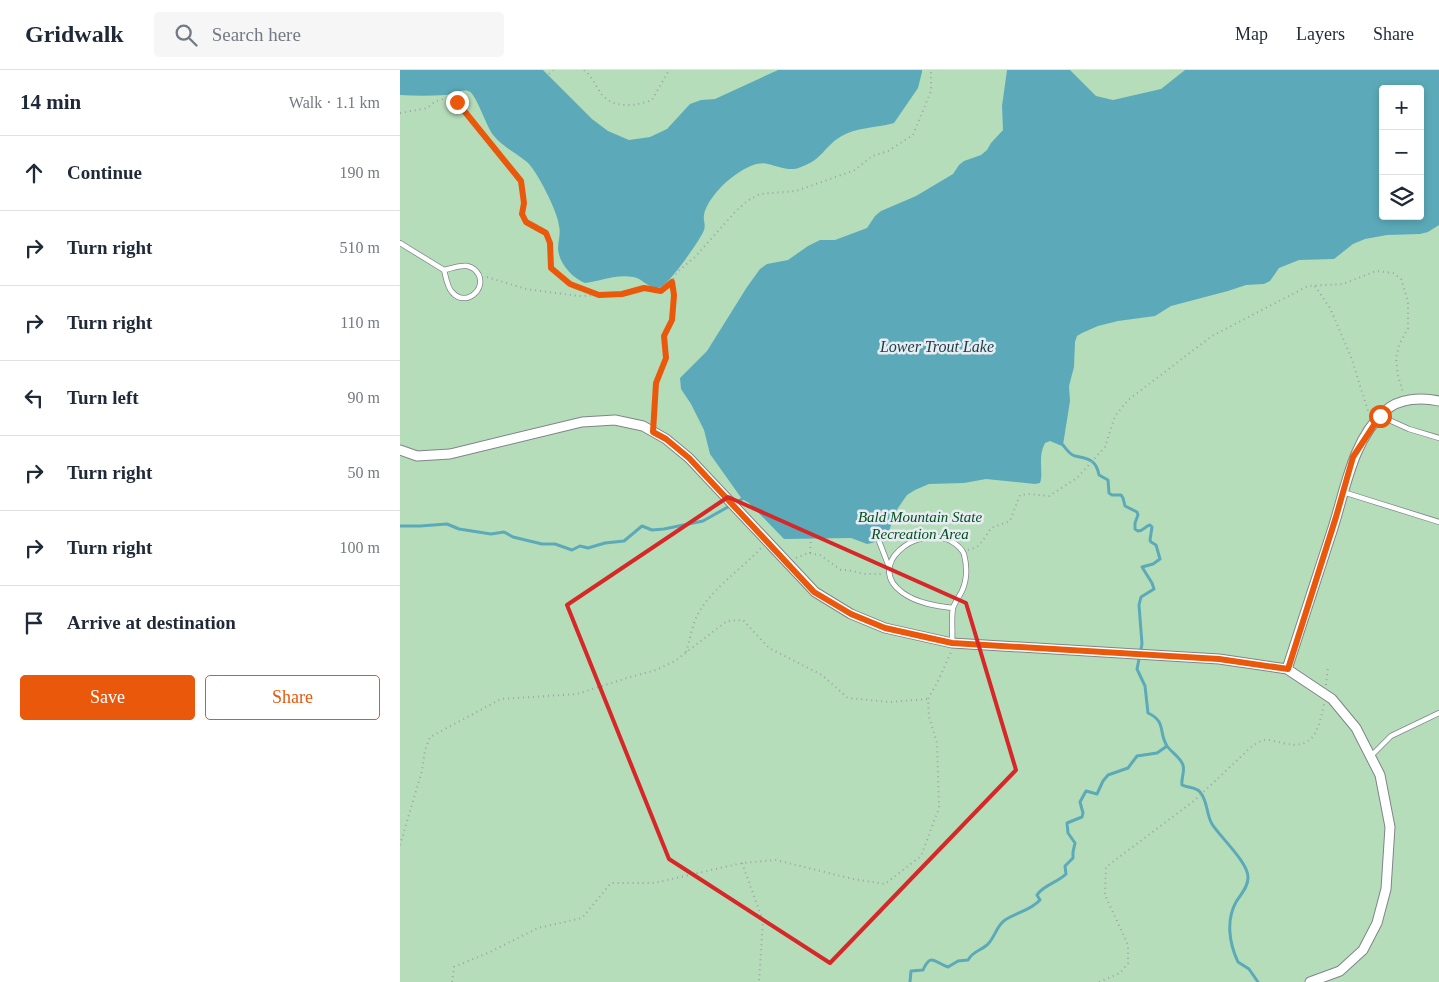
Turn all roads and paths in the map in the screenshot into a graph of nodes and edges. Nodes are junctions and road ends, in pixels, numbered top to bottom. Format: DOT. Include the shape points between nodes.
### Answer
graph roads {
  1 [pos="553,70"];
  2 [pos="584,70"];
  3 [pos="669,70"];
  4 [pos="931,70"];
  5 [pos="549,74"];
  6 [pos="400,113"];
  7 [pos="400,243"];
  8 [pos="444,270"];
  9 [pos="478,273"];
  10 [pos="672,282"];
  11 [pos="1315,286"];
  12 [pos="599,295"];
  13 [pos="1406,400"];
  14 [pos="1439,400"];
  15 [pos="1380,416"];
  16 [pos="1373,425"];
  17 [pos="653,432"];
  18 [pos="1439,438"];
  19 [pos="400,450"];
  20 [pos="1343,492"];
  21 [pos="1439,522"];
  22 [pos="811,539"];
  23 [pos="879,541"];
  24 [pos="767,542"];
  25 [pos="963,551"];
  26 [pos="810,553"];
  27 [pos="788,563"];
  28 [pos="889,567"];
  29 [pos="953,608"];
  30 [pos="952,643"];
  31 [pos="686,652"];
  32 [pos="1328,667"];
  33 [pos="1288,669"];
  34 [pos="1325,694"];
  35 [pos="928,699"];
  36 [pos="1439,713"];
  37 [pos="1371,756"];
  38 [pos="400,845"];
  39 [pos="742,863"];
  40 [pos="452,982"];
  41 [pos="759,982"];
  42 [pos="1100,982"];
  43 [pos="1310,982"];
  1 -- 5 [label="path"];
  2 -- 3 [label="path" via="603,95 615,104 637,106 652,100"];
  4 -- 10 [label="path" via="931,91 913,135 888,151 872,156 855,170 796,191 760,194 747,200 677,272"];
  6 -- 12 [label="path" via="428,108 442,99 451,98 457,102 521,181 522,214 526,222 546,233 550,243 551,268 570,284"];
  7 -- 8 [label="lane"];
  8 -- 9 [label="lane" via="463,266"];
  8 -- 9 [label="lane" via="450,291 465,298 473,296 479,289"];
  9 -- 12 [label="path" via="546,293"];
  10 -- 12 [label="path" via="661,291 644,288 622,294"];
  10 -- 17 [label="path" via="672,320 664,336 666,358 656,383"];
  11 -- 13 [label="path" via="1343,284 1376,271 1393,273 1401,279 1408,300 1408,328 1396,359"];
  11 -- 16 [label="path" via="1330,308 1351,357"];
  11 -- 25 [label="path" via="1308,286 1212,336 1164,372 1128,400 1115,416 1105,447 1077,478 1049,496 1020,496 1010,521 991,528 977,547"];
  13 -- 14 [label="street"];
  13 -- 15 [label="street" via="1386,409"];
  15 -- 16 [label="street"];
  15 -- 18 [label="lane"];
  16 -- 20 [label="street" via="1353,457"];
  17 -- 19 [label="street" via="615,420 582,422 450,454 417,456"];
  17 -- 24 [label="street" via="689,458"];
  20 -- 21 [label="lane"];
  20 -- 33 [label="street"];
  22 -- 26 [label="path"];
  23 -- 28 [label="lane"];
  24 -- 27 [label="street"];
  24 -- 31 [label="path" via="749,562 718,587 704,606 697,616"];
  25 -- 28 [label="lane" via="942,537 922,538 897,552"];
  25 -- 29 [label="lane" via="966,577"];
  26 -- 27 [label="path"];
  26 -- 28 [label="path" via="820,554 841,570 880,574"];
  27 -- 30 [label="street" via="814,592 851,614 885,628"];
  28 -- 29 [label="lane" via="890,577 902,592 923,602"];
  29 -- 30 [label="lane"];
  30 -- 33 [label="street" via="1219,659"];
  30 -- 35 [label="path" via="950,655"];
  31 -- 35 [label="path" via="727,621 742,620 769,648 822,675 848,698 890,702"];
  31 -- 38 [label="path" via="656,670 577,694 501,699 430,737"];
  32 -- 34 [label="path"];
  33 -- 34 [label="street"];
  34 -- 37 [label="street" via="1356,728"];
  34 -- 42 [label="path" via="1320,720 1313,737 1306,743 1291,745 1265,739 1259,742 1195,800 1106,867 1105,895 1128,945 1128,963 1120,973"];
  35 -- 39 [label="path" via="929,717 937,743 939,808 921,856 885,884 776,860"];
  36 -- 37 [label="lane" via="1391,736"];
  37 -- 43 [label="street" via="1380,775 1390,827 1384,898 1363,950 1340,971"];
  39 -- 40 [label="path" via="654,882 611,883 582,918 538,928 454,967"];
  39 -- 41 [label="path" via="763,921"];
}
